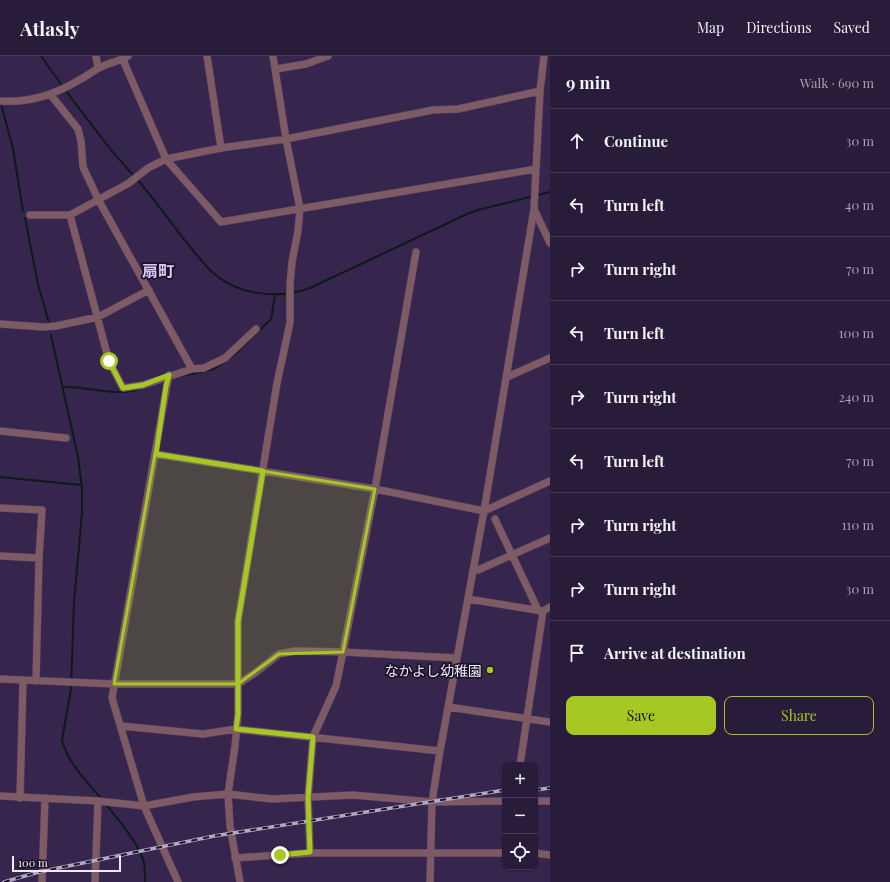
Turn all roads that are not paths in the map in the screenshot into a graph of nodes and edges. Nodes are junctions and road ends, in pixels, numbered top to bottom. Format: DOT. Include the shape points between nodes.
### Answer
graph roads {
  1 [pos="96,56"];
  2 [pos="207,56"];
  3 [pos="273,56"];
  4 [pos="328,56"];
  5 [pos="544,56"];
  6 [pos="126,58"];
  7 [pos="98,68"];
  8 [pos="276,69"];
  9 [pos="540,91"];
  10 [pos="53,93"];
  11 [pos="2,101"];
  12 [pos="286,139"];
  13 [pos="221,148"];
  14 [pos="166,159"];
  15 [pos="536,169"];
  16 [pos="98,199"];
  17 [pos="300,209"];
  18 [pos="534,209"];
  19 [pos="30,215"];
  20 [pos="70,215"];
  21 [pos="550,243"];
  22 [pos="416,252"];
  23 [pos="149,290"];
  24 [pos="98,317"];
  25 [pos="0,324"];
  26 [pos="256,329"];
  27 [pos="550,358"];
  28 [pos="192,369"];
  29 [pos="169,375"];
  30 [pos="507,377"];
  31 [pos="0,431"];
  32 [pos="66,438"];
  33 [pos="156,454"];
  34 [pos="263,471"];
  35 [pos="550,481"];
  36 [pos="375,489"];
  37 [pos="0,508"];
  38 [pos="484,511"];
  39 [pos="495,519"];
  40 [pos="550,538"];
  41 [pos="512,555"];
  42 [pos="0,556"];
  43 [pos="39,558"];
  44 [pos="473,569"];
  45 [pos="468,599"];
  46 [pos="550,607"];
  47 [pos="544,611"];
  48 [pos="344,652"];
  49 [pos="456,658"];
  50 [pos="0,679"];
  51 [pos="22,680"];
  52 [pos="36,681"];
  53 [pos="114,684"];
  54 [pos="238,684"];
  55 [pos="448,707"];
  56 [pos="526,718"];
  57 [pos="550,722"];
  58 [pos="121,726"];
  59 [pos="236,729"];
  60 [pos="313,737"];
  61 [pos="440,751"];
  62 [pos="520,762"];
  63 [pos="228,794"];
  64 [pos="0,796"];
  65 [pos="20,798"];
  66 [pos="45,798"];
  67 [pos="308,798"];
  68 [pos="98,801"];
  69 [pos="538,801"];
  70 [pos="550,801"];
  71 [pos="432,802"];
  72 [pos="502,802"];
  73 [pos="144,806"];
  74 [pos="310,852"];
  75 [pos="430,853"];
  76 [pos="502,853"];
  77 [pos="538,853"];
  78 [pos="550,855"];
  79 [pos="235,858"];
  80 [pos="42,882"];
  81 [pos="95,882"];
  82 [pos="178,882"];
  83 [pos="240,882"];
  84 [pos="430,882"];
  1 -- 7 [label="street"];
  2 -- 13 [label="street"];
  3 -- 8 [label="street"];
  4 -- 8 [label="street" via="306,64"];
  5 -- 9 [label="street"];
  6 -- 7 [label="street"];
  6 -- 14 [label="street"];
  7 -- 10 [label="street" via="92,74"];
  8 -- 12 [label="street"];
  9 -- 12 [label="street" via="458,109 433,110"];
  9 -- 15 [label="street"];
  10 -- 11 [label="street" via="31,100"];
  10 -- 16 [label="street" via="78,129 83,167"];
  12 -- 13 [label="street"];
  12 -- 17 [label="street"];
  13 -- 14 [label="street"];
  14 -- 16 [label="street"];
  14 -- 17 [label="street" via="221,222"];
  15 -- 17 [label="street"];
  15 -- 18 [label="street"];
  16 -- 20 [label="street"];
  16 -- 23 [label="street"];
  17 -- 34 [label="street" via="290,284 290,323"];
  18 -- 21 [label="street"];
  18 -- 30 [label="street"];
  19 -- 20 [label="street"];
  20 -- 24 [label="street"];
  22 -- 36 [label="street"];
  23 -- 24 [label="street"];
  23 -- 28 [label="street"];
  24 -- 25 [label="street" via="43,327"];
  24 -- 29 [label="street" via="109,361 123,388 143,385"];
  26 -- 28 [label="street" via="225,358 204,368"];
  27 -- 30 [label="street"];
  28 -- 29 [label="street"];
  29 -- 33 [label="street"];
  30 -- 38 [label="street"];
  31 -- 32 [label="street"];
  33 -- 34 [label="street"];
  33 -- 53 [label="street"];
  34 -- 36 [label="street"];
  34 -- 54 [label="street" via="238,621"];
  35 -- 38 [label="street"];
  36 -- 38 [label="street"];
  36 -- 48 [label="street"];
  37 -- 43 [label="street" via="42,510"];
  38 -- 44 [label="street"];
  39 -- 41 [label="street"];
  40 -- 41 [label="street"];
  41 -- 44 [label="street" via="478,570"];
  41 -- 47 [label="street"];
  42 -- 43 [label="street"];
  43 -- 52 [label="street"];
  44 -- 45 [label="street"];
  45 -- 47 [label="street"];
  45 -- 49 [label="street"];
  46 -- 47 [label="street"];
  47 -- 56 [label="street"];
  48 -- 49 [label="street"];
  48 -- 54 [label="street" via="295,651 279,654"];
  48 -- 60 [label="street" via="336,686"];
  49 -- 55 [label="street"];
  50 -- 51 [label="street"];
  51 -- 52 [label="street"];
  51 -- 65 [label="street"];
  52 -- 53 [label="street"];
  53 -- 54 [label="street"];
  53 -- 58 [label="street" via="112,698"];
  54 -- 59 [label="street"];
  55 -- 56 [label="street"];
  55 -- 61 [label="street"];
  56 -- 57 [label="street"];
  56 -- 62 [label="street"];
  58 -- 59 [label="street" via="203,734"];
  58 -- 73 [label="street"];
  59 -- 60 [label="street"];
  59 -- 63 [label="street"];
  60 -- 61 [label="street"];
  60 -- 67 [label="street"];
  61 -- 71 [label="street"];
  63 -- 67 [label="street" via="272,800"];
  63 -- 73 [label="street"];
  63 -- 79 [label="street"];
  64 -- 65 [label="street"];
  65 -- 66 [label="street"];
  66 -- 68 [label="street"];
  66 -- 80 [label="street"];
  67 -- 71 [label="street" via="353,796"];
  67 -- 74 [label="street"];
  68 -- 73 [label="street"];
  68 -- 81 [label="street"];
  69 -- 70 [label="street"];
  71 -- 72 [label="street"];
  71 -- 75 [label="street"];
  73 -- 82 [label="street"];
  74 -- 75 [label="street"];
  74 -- 79 [label="street"];
  75 -- 76 [label="street"];
  75 -- 84 [label="street"];
  77 -- 78 [label="street"];
  79 -- 83 [label="street"];
}
